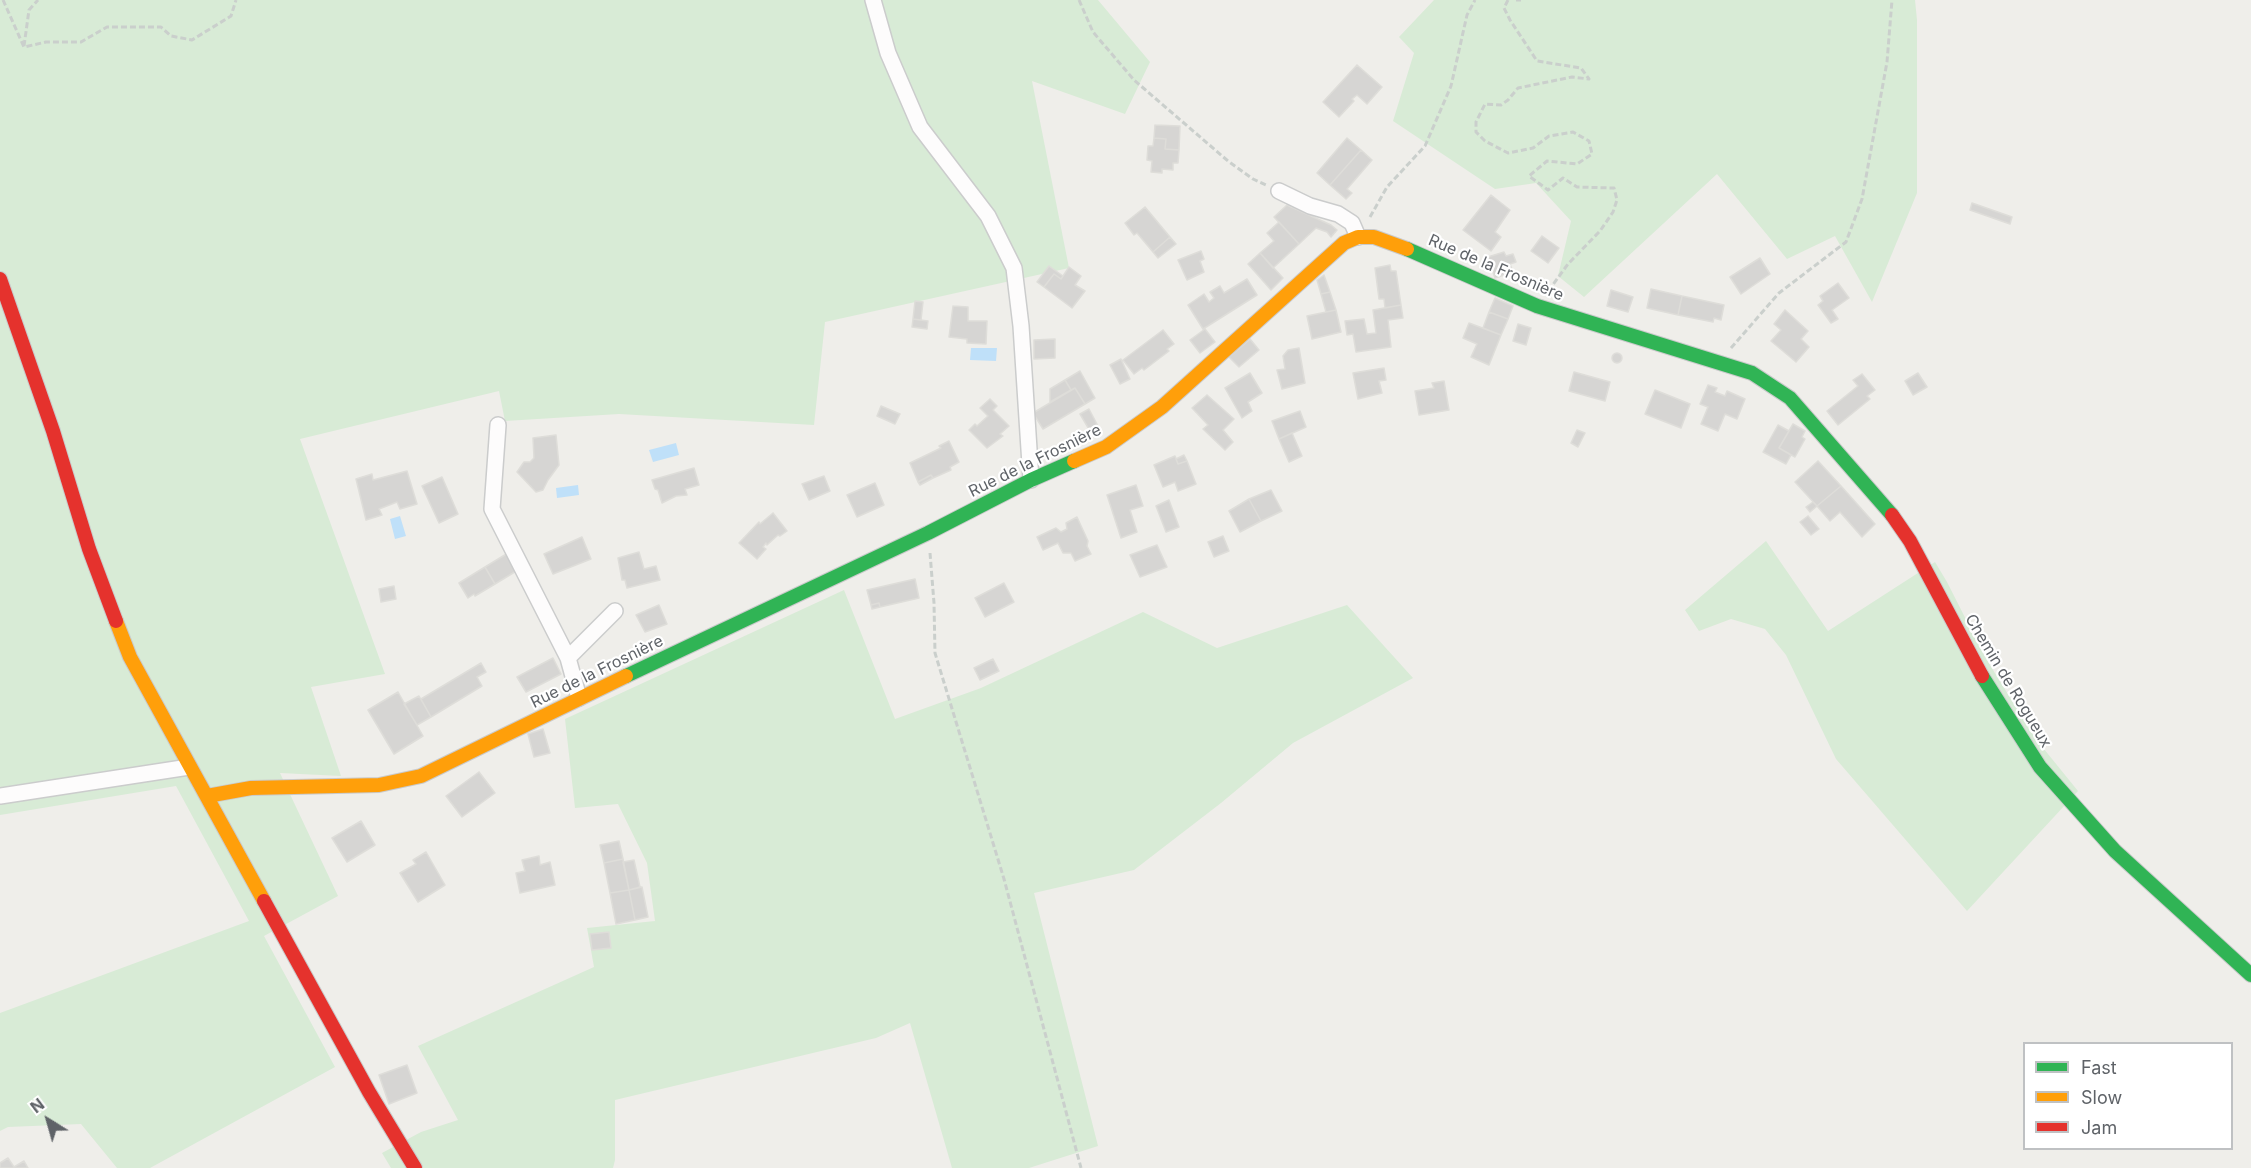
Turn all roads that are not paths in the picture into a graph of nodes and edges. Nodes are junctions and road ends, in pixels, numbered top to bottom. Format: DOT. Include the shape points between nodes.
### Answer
graph roads {
  1 [pos="873,0"];
  2 [pos="1279,191"];
  3 [pos="1358,237"];
  4 [pos="0,279"];
  5 [pos="498,425"];
  6 [pos="1031,480"];
  7 [pos="1910,541"];
  8 [pos="615,611"];
  9 [pos="568,658"];
  10 [pos="579,698"];
  11 [pos="189,767"];
  12 [pos="0,796"];
  13 [pos="207,796"];
  14 [pos="2251,975"];
  15 [pos="415,1168"];
  1 -- 6 [label="street" via="888,53 920,127 988,216 1014,268"];
  2 -- 3 [label="street" via="1338,214 1352,223"];
  3 -- 6 [label="street, Rue de la Frosnière" via="1332,252 1162,407 1106,447"];
  3 -- 7 [label="street, Rue de la Frosnière" via="1389,241 1537,306 1752,373 1790,398 1888,508"];
  4 -- 11 [label="street" via="89,549 130,657"];
  5 -- 9 [label="street" via="492,509"];
  6 -- 10 [label="street, Rue de la Frosnière"];
  7 -- 14 [label="street, Chemin de Rogueux" via="1972,659 2040,766 2115,851"];
  8 -- 9 [label="street"];
  9 -- 10 [label="street"];
  10 -- 13 [label="street, Rue de la Frosnière" via="421,776 379,785 283,786"];
  11 -- 12 [label="street"];
  11 -- 13 [label="street"];
  13 -- 15 [label="street" via="369,1092"];
}
